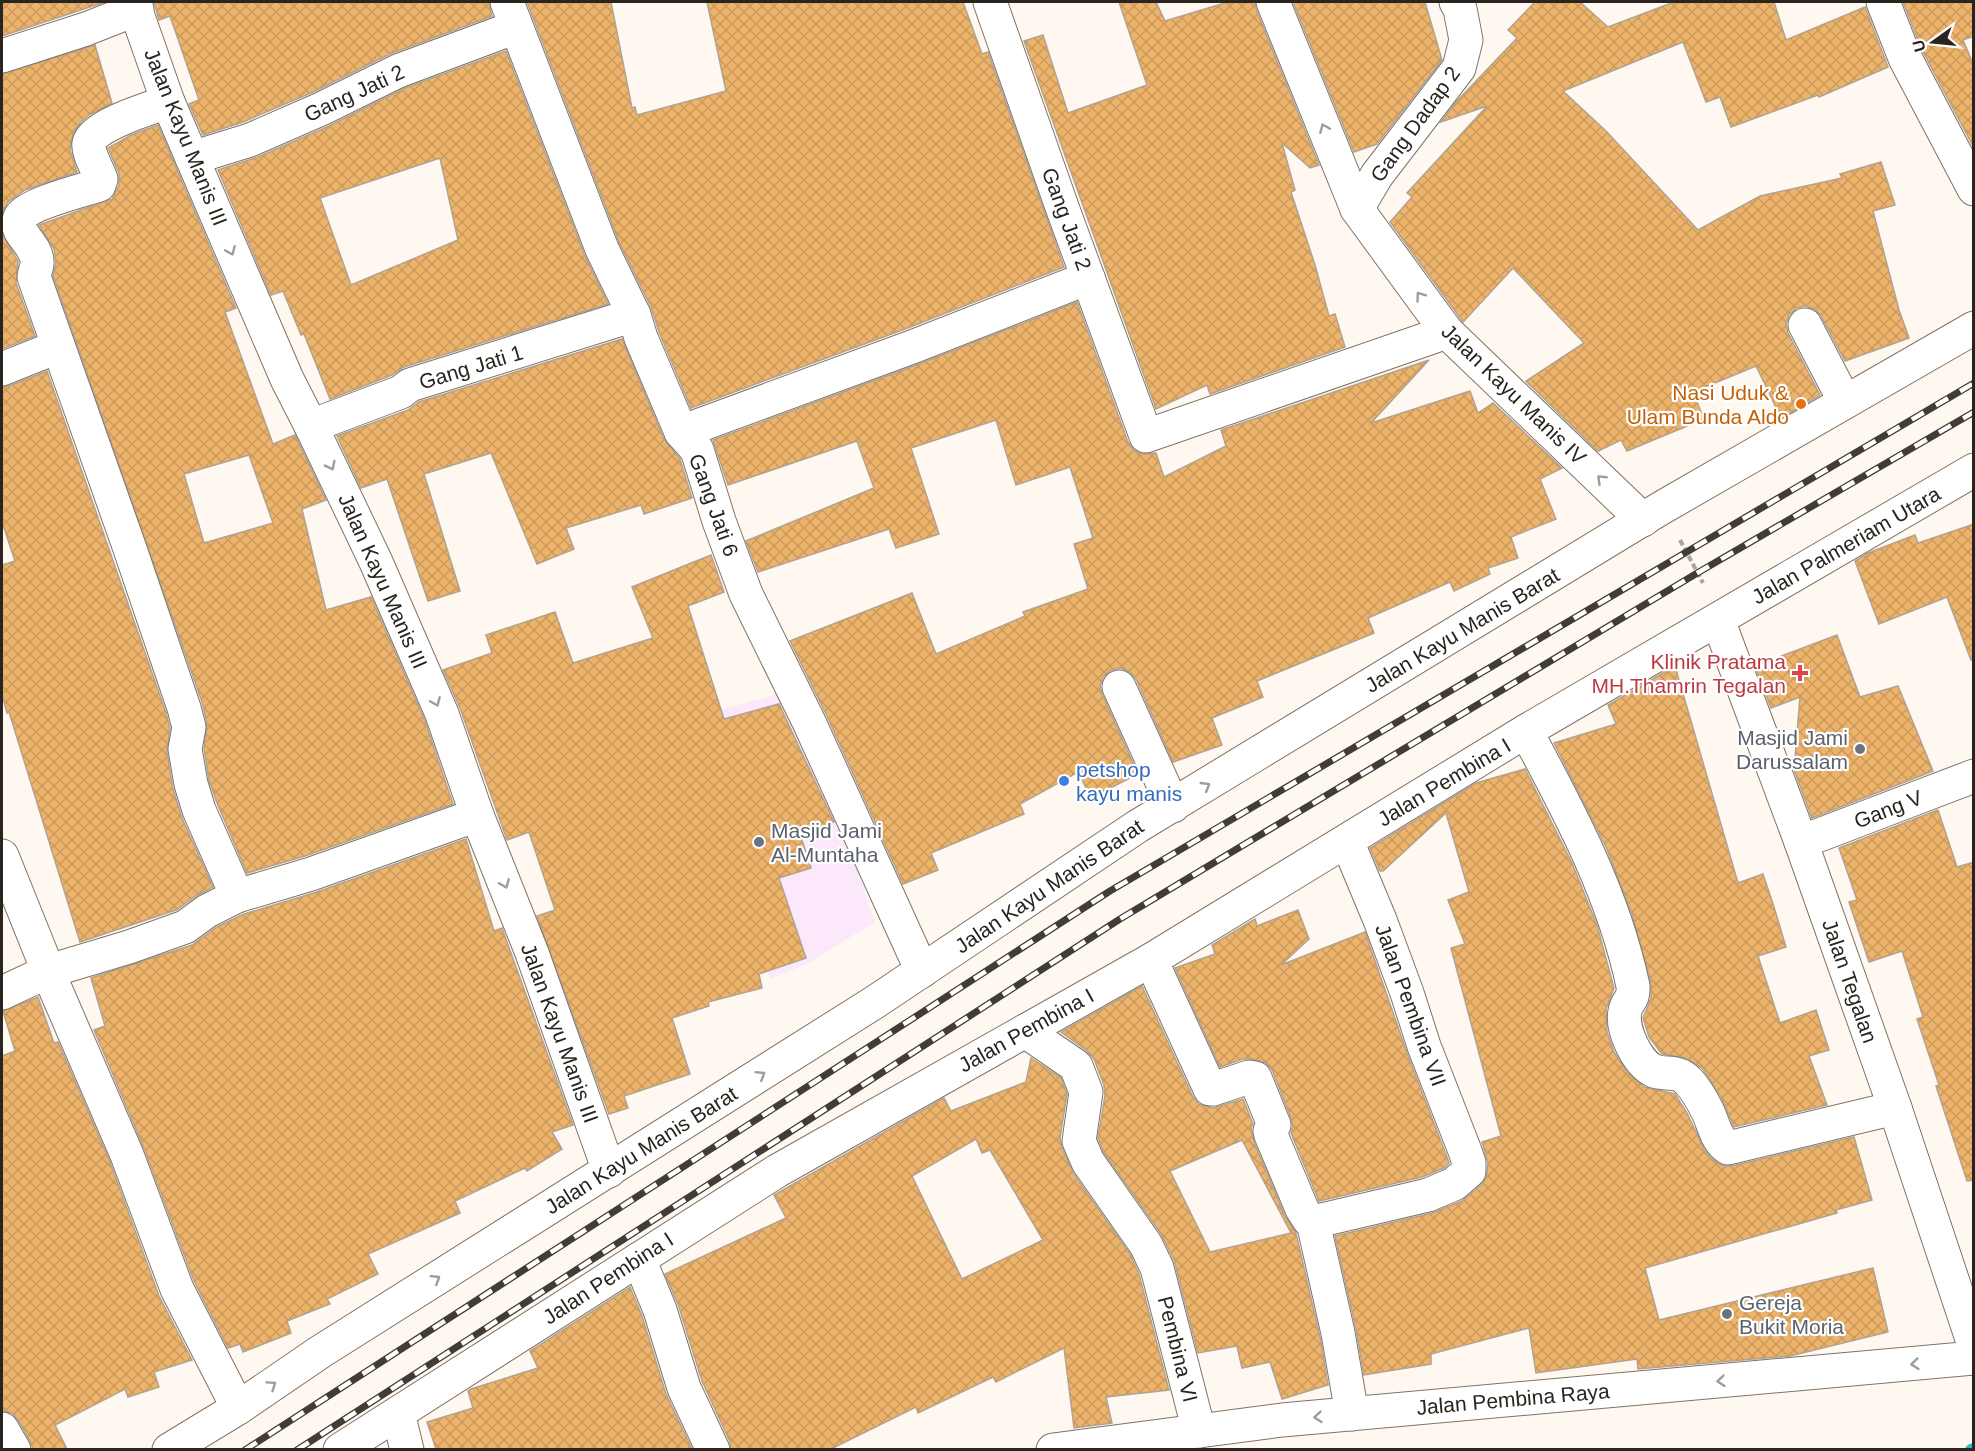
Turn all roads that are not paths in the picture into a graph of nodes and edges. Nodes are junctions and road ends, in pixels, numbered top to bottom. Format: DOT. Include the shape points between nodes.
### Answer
graph roads {
  1 [pos="990,2"];
  2 [pos="1273,2"];
  3 [pos="1456,2"];
  4 [pos="1883,2"];
  5 [pos="135,5"];
  6 [pos="511,14"];
  7 [pos="2,56"];
  8 [pos="168,102"];
  9 [pos="192,158"];
  10 [pos="1974,189"];
  11 [pos="1357,209"];
  12 [pos="1088,278"];
  13 [pos="634,315"];
  14 [pos="1805,325"];
  15 [pos="1974,328"];
  16 [pos="1447,332"];
  17 [pos="57,347"];
  18 [pos="2,369"];
  19 [pos="1845,402"];
  20 [pos="311,426"];
  21 [pos="681,432"];
  22 [pos="1974,470"];
  23 [pos="1653,513"];
  24 [pos="1718,620"];
  25 [pos="1119,687"];
  26 [pos="1526,731"];
  27 [pos="1970,788"];
  28 [pos="1173,806"];
  29 [pos="477,815"];
  30 [pos="1347,841"];
  31 [pos="1802,842"];
  32 [pos="2,856"];
  33 [pos="237,896"];
  34 [pos="1151,960"];
  35 [pos="49,971"];
  36 [pos="921,971"];
  37 [pos="2,993"];
  38 [pos="1025,1031"];
  39 [pos="1895,1108"];
  40 [pos="609,1171"];
  41 [pos="1313,1222"];
  42 [pos="639,1259"];
  43 [pos="1974,1345"];
  44 [pos="1974,1358"];
  45 [pos="237,1408"];
  46 [pos="398,1413"];
  47 [pos="1352,1414"];
  48 [pos="2,1428"];
  49 [pos="1198,1431"];
  50 [pos="14,1449"];
  51 [pos="169,1449"];
  52 [pos="340,1449"];
  53 [pos="407,1449"];
  54 [pos="713,1449"];
  55 [pos="1053,1449"];
  1 -- 12 [label="street, Gang Jati 2"];
  11 -- 2 [label="street, Jalan Kayu Manis IV, one-way"];
  3 -- 11 [label="street, Gang Dadap 2" via="1466,40 1459,69 1377,175"];
  4 -- 10 [label="street" via="1905,58"];
  5 -- 7 [label="street" via="86,29"];
  5 -- 8 [label="street, Jalan Kayu Manis III"];
  6 -- 9 [label="street, Gang Jati 2" via="342,99 260,136"];
  6 -- 13 [label="street, Gang Jati 6" via="602,249"];
  8 -- 9 [label="street, Jalan Kayu Manis III"];
  8 -- 17 [label="street" via="110,124 93,136 89,153 101,179 99,185 27,211 19,220 20,230 37,262 34,277"];
  9 -- 20 [label="street, Jalan Kayu Manis III, one-way" via="286,379"];
  16 -- 11 [label="street, Jalan Kayu Manis IV, one-way"];
  12 -- 16 [label="street, Gang Jati 2" via="1146,436"];
  12 -- 21 [label="street" via="912,348"];
  13 -- 20 [label="street, Gang Jati 1" via="410,385 401,392"];
  13 -- 21 [label="street, Gang Jati 6"];
  14 -- 19 [label="street"];
  15 -- 19 [label="street, Jalan Kayu Manis Barat"];
  23 -- 16 [label="street, Jalan Kayu Manis IV, one-way"];
  17 -- 18 [label="street"];
  17 -- 33 [label="street" via="189,727 185,748 199,810"];
  19 -- 23 [label="street, Jalan Kayu Manis Barat"];
  20 -- 29 [label="street, Jalan Kayu Manis III, one-way" via="437,703"];
  21 -- 36 [label="street, Gang Jati 6" via="697,450 746,594 809,722"];
  22 -- 24 [label="street, Jalan Palmeriam Utara"];
  28 -- 23 [label="street, Jalan Kayu Manis Barat, one-way"];
  24 -- 26 [label="street, Jalan Pembina I"];
  24 -- 31 [label="street, Jalan Tegalan"];
  25 -- 28 [label="street"];
  26 -- 30 [label="street, Jalan Pembina I"];
  26 -- 39 [label="street" via="1580,834 1611,908 1633,986 1634,995 1624,1016 1631,1044 1638,1057 1654,1071 1678,1073 1688,1080 1708,1111 1721,1143 1728,1148"];
  27 -- 31 [label="street, Gang V"];
  28 -- 36 [label="street, Jalan Kayu Manis Barat"];
  29 -- 33 [label="street"];
  29 -- 40 [label="street, Jalan Kayu Manis III, one-way" via="532,952"];
  30 -- 34 [label="street, Jalan Pembina I"];
  30 -- 41 [label="street, Jalan Pembina VII" via="1407,993 1469,1171 1454,1185 1428,1195"];
  31 -- 39 [label="street, Jalan Tegalan"];
  32 -- 35 [label="street"];
  33 -- 35 [label="street" via="185,927"];
  34 -- 38 [label="street, Jalan Pembina I"];
  34 -- 41 [label="street" via="1210,1089 1255,1078 1274,1125 1271,1135 1302,1209"];
  35 -- 37 [label="street"];
  35 -- 45 [label="street" via="127,1155 177,1289"];
  40 -- 36 [label="street, Jalan Kayu Manis Barat, one-way"];
  38 -- 42 [label="street, Jalan Pembina I" via="777,1171"];
  38 -- 49 [label="street, Pembina VI" via="1076,1066 1086,1092 1079,1141 1088,1162 1146,1245 1157,1268"];
  39 -- 43 [label="street, Jalan Tegalan"];
  45 -- 40 [label="street, Jalan Kayu Manis Barat, one-way"];
  41 -- 47 [label="street"];
  42 -- 46 [label="street, Jalan Pembina I"];
  42 -- 54 [label="street" via="660,1310 684,1388"];
  44 -- 47 [label="street, Jalan Pembina Raya, one-way"];
  45 -- 51 [label="street, Jalan Kayu Manis Barat"];
  46 -- 52 [label="street, Jalan Pembina I"];
  46 -- 53 [label="street"];
  47 -- 49 [label="street, Jalan Pembina Raya, one-way"];
  48 -- 50 [label="street"];
  49 -- 55 [label="street, Jalan Pembina Raya"];
}
